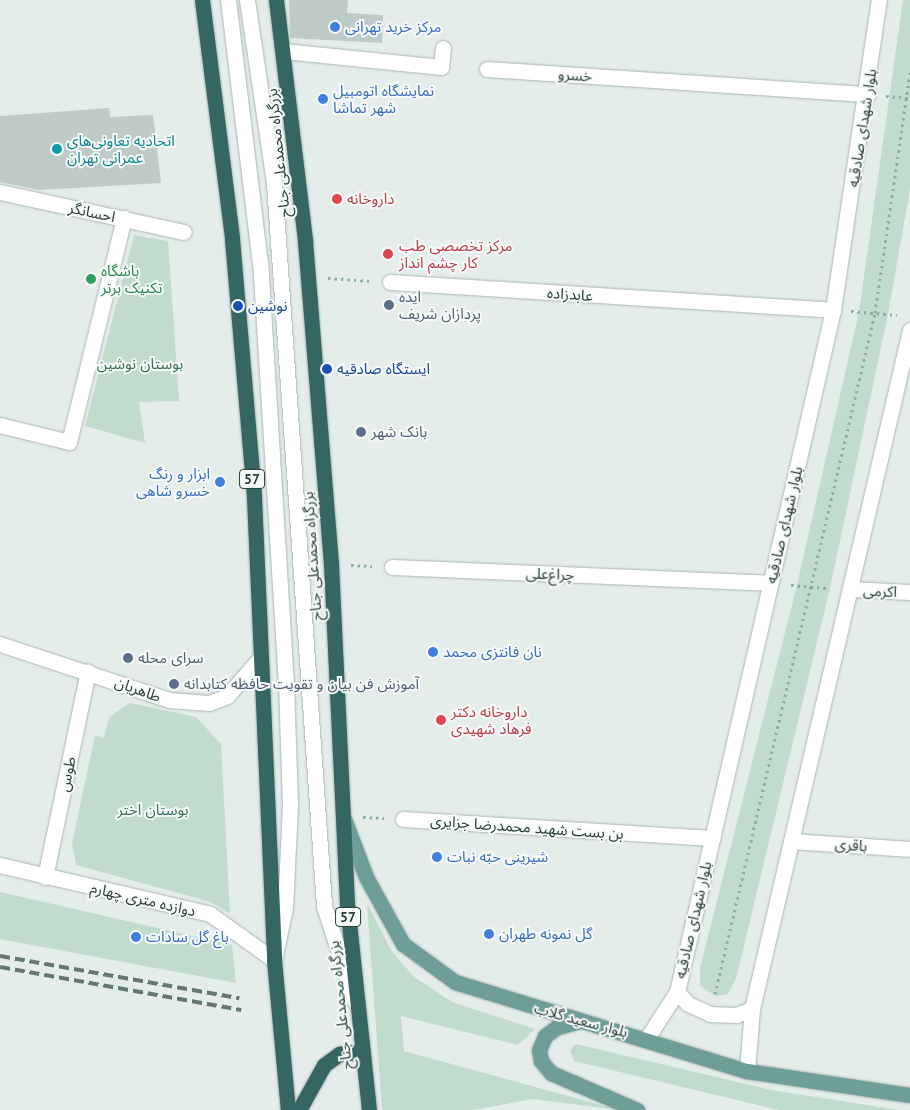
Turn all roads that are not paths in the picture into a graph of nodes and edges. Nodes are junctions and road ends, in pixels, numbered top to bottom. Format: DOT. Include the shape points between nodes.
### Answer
graph roads {
  1 [pos="202,0"];
  2 [pos="228,0"];
  3 [pos="247,0"];
  4 [pos="276,0"];
  5 [pos="879,0"];
  6 [pos="443,48"];
  7 [pos="284,51"];
  8 [pos="487,69"];
  9 [pos="868,94"];
  10 [pos="0,192"];
  11 [pos="124,218"];
  12 [pos="184,232"];
  13 [pos="390,282"];
  14 [pos="833,310"];
  15 [pos="910,330"];
  16 [pos="0,426"];
  17 [pos="392,567"];
  18 [pos="770,583"];
  19 [pos="850,589"];
  20 [pos="910,592"];
  21 [pos="0,644"];
  22 [pos="260,656"];
  23 [pos="88,671"];
  24 [pos="343,816"];
  25 [pos="403,819"];
  26 [pos="712,838"];
  27 [pos="791,840"];
  28 [pos="910,849"];
  29 [pos="0,865"];
  30 [pos="45,877"];
  31 [pos="274,960"];
  32 [pos="676,992"];
  33 [pos="752,1009"];
  34 [pos="359,1018"];
  35 [pos="581,1021"];
  36 [pos="647,1038"];
  37 [pos="362,1051"];
  38 [pos="747,1071"];
  39 [pos="910,1096"];
  40 [pos="288,1110"];
  41 [pos="299,1110"];
  42 [pos="369,1110"];
  43 [pos="637,1110"];
  1 -- 22 [label="highway, 57" via="233,249 254,497"];
  2 -- 31 [label="street" via="260,264 286,684 290,804 285,908"];
  3 -- 34 [label="street" via="274,184 324,906"];
  4 -- 7 [label="highway, بزرگراه محمدعلی جناح / 57"];
  5 -- 9 [label="street, بلوار شهدای صادقیه"];
  6 -- 7 [label="street" via="441,67"];
  7 -- 24 [label="highway, بزرگراه محمدعلی جناح / 57" via="308,277 330,564"];
  8 -- 9 [label="street, خسرو"];
  9 -- 14 [label="street, بلوار شهدای صادقیه"];
  10 -- 11 [label="street, احسانگر"];
  11 -- 12 [label="street, احسانگر"];
  11 -- 16 [label="street" via="69,442"];
  13 -- 14 [label="street, عابدزاده"];
  14 -- 18 [label="street, بلوار شهدای صادقیه"];
  15 -- 19 [label="street"];
  17 -- 18 [label="street, چراغ‌علی"];
  18 -- 26 [label="street, بلوار شهدای صادقیه"];
  19 -- 20 [label="street, اکرمی"];
  19 -- 27 [label="street"];
  21 -- 23 [label="street, طاهریان"];
  22 -- 23 [label="street, طاهریان" via="227,696 209,703 169,700"];
  22 -- 31 [label="highway, 57"];
  23 -- 30 [label="street, طوس"];
  24 -- 34 [label="highway, بزرگراه محمدعلی جناح / 57"];
  24 -- 35 [label="main road, بلوار سعید گلاب" via="388,918 403,944 428,966 487,994"];
  25 -- 26 [label="street, بن بست شهید محمدرضا جزایری"];
  26 -- 32 [label="street, بلوار شهدای صادقیه"];
  27 -- 28 [label="street, باقری"];
  27 -- 33 [label="street"];
  29 -- 30 [label="street, دوازده متری چهارم"];
  30 -- 31 [label="street, دوازده متری چهارم" via="210,914"];
  31 -- 40 [label="highway"];
  32 -- 33 [label="street" via="688,1004 710,1014 736,1015"];
  32 -- 36 [label="street, بلوار شهدای صادقیه"];
  33 -- 38 [label="street"];
  34 -- 37 [label="highway, بزرگراه محمدعلی جناح / 57"];
  35 -- 36 [label="main road, بلوار سعید گلاب"];
  35 -- 43 [label="main road" via="557,1026 545,1036 539,1050 541,1062 551,1072"];
  36 -- 38 [label="main road, بلوار سعید گلاب"];
  37 -- 41 [label="highway" via="339,1054 324,1065"];
  37 -- 42 [label="highway, بزرگراه محمدعلی جناح / 57"];
  38 -- 39 [label="main road, بلوار سعید گلاب"];
}
